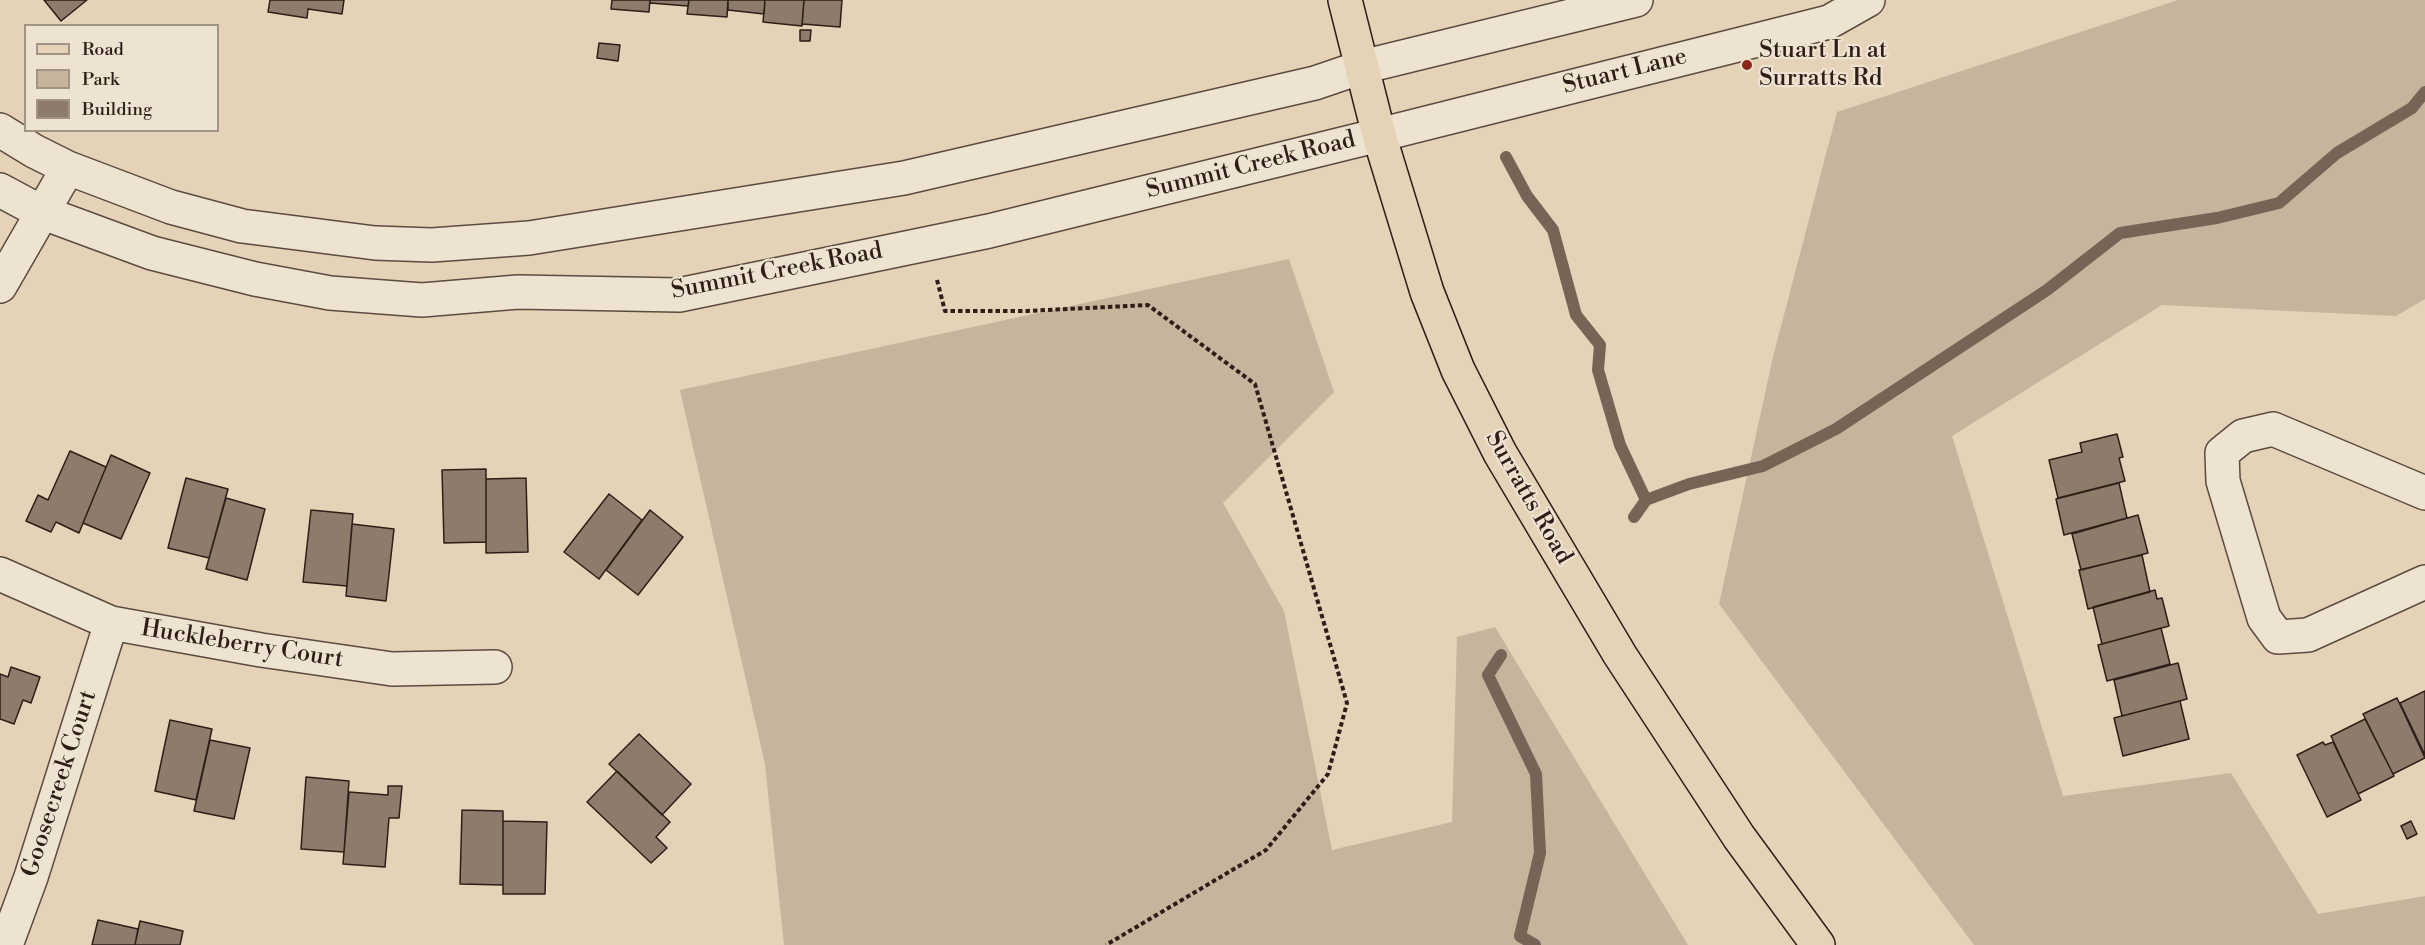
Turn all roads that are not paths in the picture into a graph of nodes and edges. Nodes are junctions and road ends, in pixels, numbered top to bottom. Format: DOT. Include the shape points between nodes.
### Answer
graph roads {
  1 [pos="1345,0"];
  2 [pos="1636,0"];
  3 [pos="1868,0"];
  4 [pos="1362,66"];
  5 [pos="0,130"];
  6 [pos="1379,135"];
  7 [pos="68,168"];
  8 [pos="0,190"];
  9 [pos="41,212"];
  10 [pos="0,286"];
  11 [pos="2425,493"];
  12 [pos="0,574"];
  13 [pos="2425,582"];
  14 [pos="111,623"];
  15 [pos="495,667"];
  16 [pos="6,945"];
  17 [pos="1818,945"];
  1 -- 4 [label="main road, Surratts Road"];
  2 -- 4 [label="street"];
  3 -- 6 [label="street, Stuart Lane" via="1829,22"];
  4 -- 6 [label="main road, Surratts Road"];
  4 -- 7 [label="street" via="1315,83 904,178 529,238 432,245 375,243 242,226 171,207"];
  5 -- 7 [label="street"];
  6 -- 9 [label="street, Summit Creek Road" via="1000,228 680,295 518,292 422,300 330,293 152,253"];
  6 -- 17 [label="main road, Surratts Road" via="1427,292 1458,369 1500,453 1627,665 1739,837"];
  7 -- 9 [label="street"];
  8 -- 9 [label="street, Summit Creek Road"];
  9 -- 10 [label="street"];
  11 -- 13 [label="street" via="2273,429 2243,436 2222,453 2223,481 2264,618 2278,636 2308,635"];
  12 -- 14 [label="street, Huckleberry Court"];
  14 -- 15 [label="street, Huckleberry Court" via="392,669"];
  14 -- 16 [label="street, Goosecreek Court"];
}
